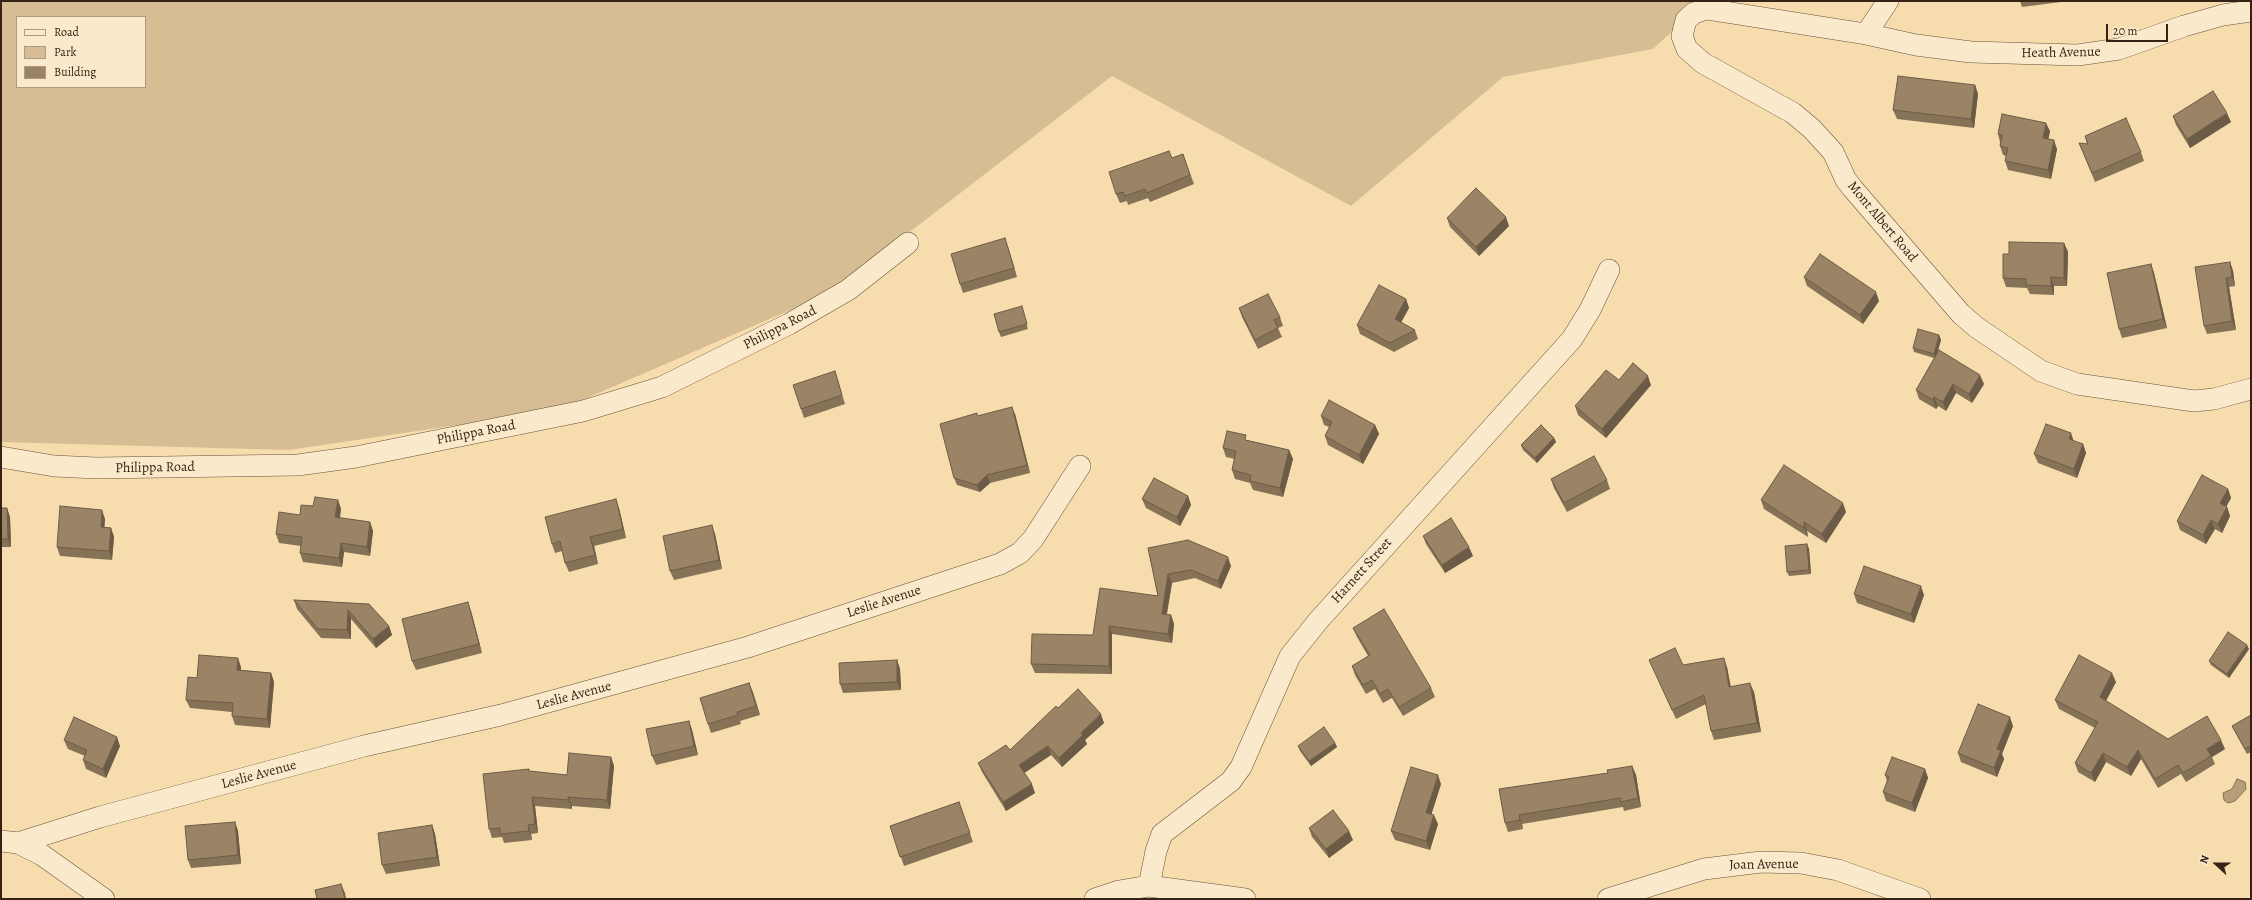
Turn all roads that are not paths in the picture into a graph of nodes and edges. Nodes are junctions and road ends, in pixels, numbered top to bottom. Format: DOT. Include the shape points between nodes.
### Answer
graph roads {
  1 [pos="1888,1"];
  2 [pos="2251,11"];
  3 [pos="1866,34"];
  4 [pos="908,243"];
  5 [pos="1609,270"];
  6 [pos="2251,389"];
  7 [pos="1,457"];
  8 [pos="1080,466"];
  9 [pos="9,842"];
  10 [pos="1149,886"];
  11 [pos="104,899"];
  12 [pos="1095,899"];
  13 [pos="1245,899"];
  14 [pos="1608,899"];
  15 [pos="1920,899"];
  1 -- 3 [label="street"];
  2 -- 3 [label="street, Heath Avenue" via="2223,15 2184,26 2119,49 2078,55 1971,52 1916,45"];
  3 -- 6 [label="street, Mont Albert Road" via="1706,9 1694,13 1686,20 1682,36 1687,49 1703,63 1793,113 1812,129 1833,152 1853,189 1961,314 2040,371 2076,384 2194,401 2214,399"];
  4 -- 7 [label="street, Philippa Road" via="848,290 789,324 662,387 583,411 356,457 298,465 96,468 54,466"];
  5 -- 10 [label="street, Harnett Street" via="1590,310 1572,339 1318,621 1290,656 1241,767 1231,781 1162,834"];
  8 -- 9 [label="street, Leslie Avenue" via="1033,539 1020,553 1000,564 741,649 501,715 364,746"];
  9 -- 11 [label="street" via="42,855"];
  10 -- 12 [label="street" via="1119,891"];
  10 -- 13 [label="street"];
  14 -- 15 [label="street, Joan Avenue" via="1704,869 1761,862 1800,863 1838,870"];
}
